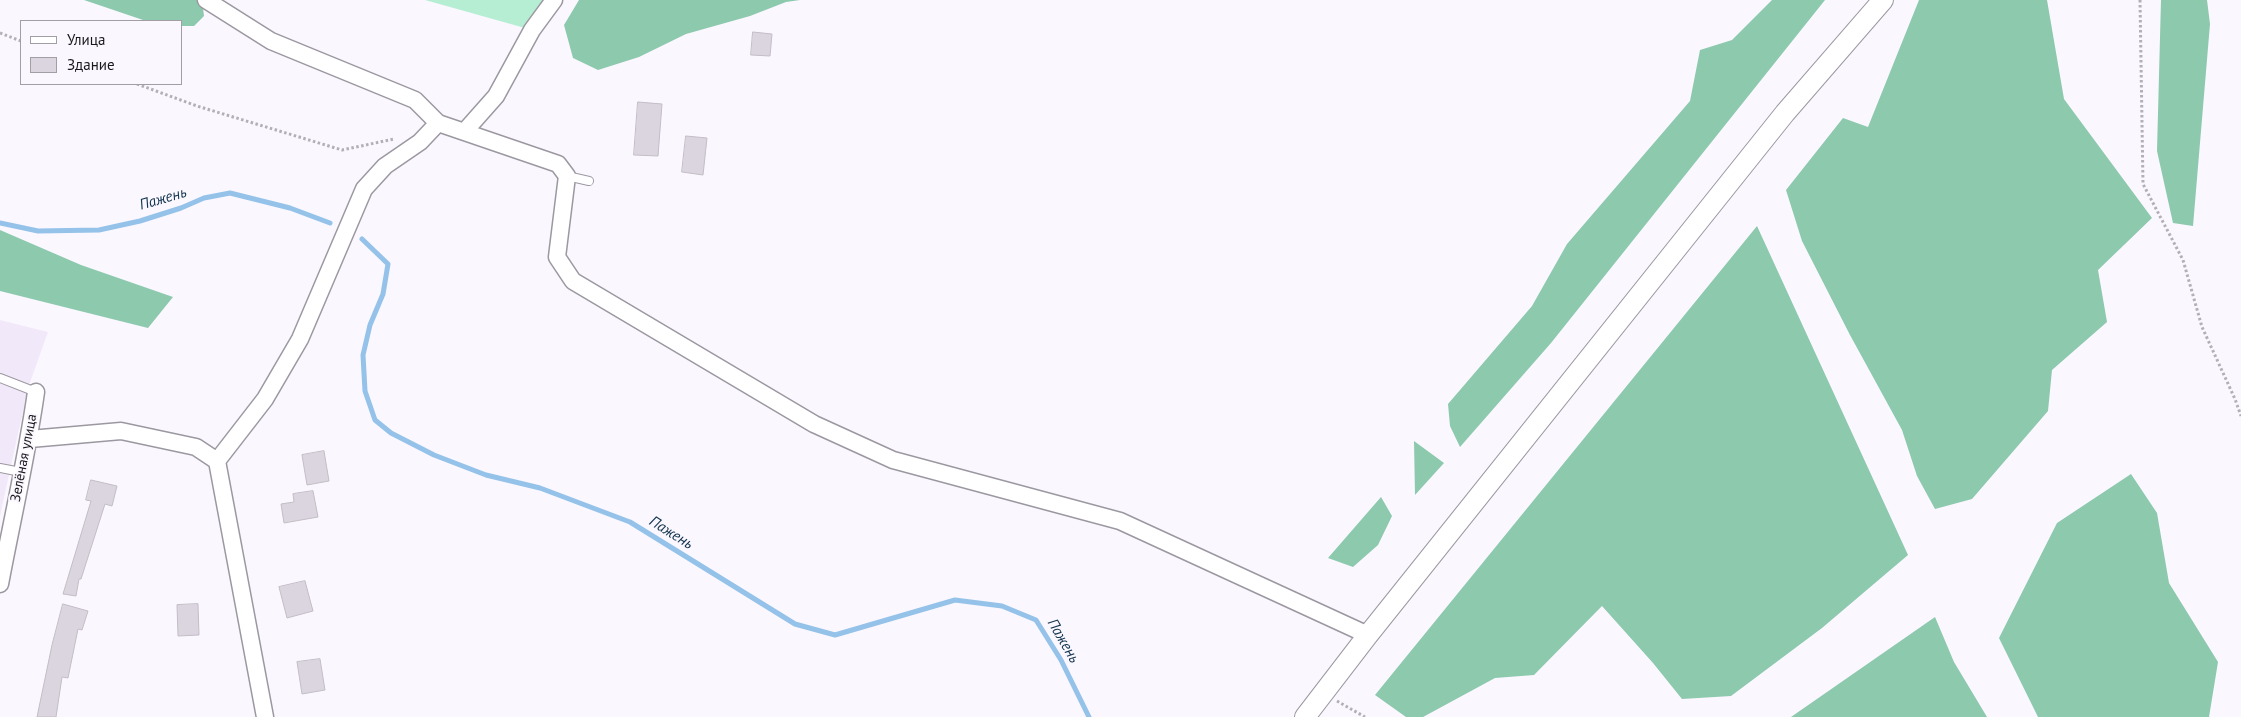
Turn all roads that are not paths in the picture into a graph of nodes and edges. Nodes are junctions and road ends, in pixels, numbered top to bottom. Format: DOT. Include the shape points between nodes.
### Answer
graph roads {
  1 [pos="206,0"];
  2 [pos="554,0"];
  3 [pos="1883,0"];
  4 [pos="438,123"];
  5 [pos="465,131"];
  6 [pos="567,176"];
  7 [pos="589,181"];
  8 [pos="0,378"];
  9 [pos="36,392"];
  10 [pos="30,440"];
  11 [pos="217,461"];
  12 [pos="0,468"];
  13 [pos="21,472"];
  14 [pos="0,584"];
  15 [pos="1368,635"];
  16 [pos="265,717"];
  17 [pos="1305,717"];
  1 -- 4 [label="street" via="271,42 415,100"];
  2 -- 5 [label="street" via="532,30 496,96"];
  3 -- 15 [label="street" via="1786,113"];
  4 -- 5 [label="street"];
  4 -- 11 [label="street" via="420,142 385,166 364,189 300,339 265,398"];
  5 -- 6 [label="street" via="558,164"];
  6 -- 7 [label="lane"];
  6 -- 15 [label="street" via="557,257 573,281 814,424 892,460 1120,521"];
  8 -- 9 [label="lane"];
  9 -- 10 [label="street, Зелёная улица"];
  10 -- 11 [label="street" via="121,431 196,447"];
  10 -- 13 [label="street, Зелёная улица"];
  11 -- 16 [label="street"];
  12 -- 13 [label="lane"];
  13 -- 14 [label="street, Зелёная улица"];
  15 -- 17 [label="street"];
}
